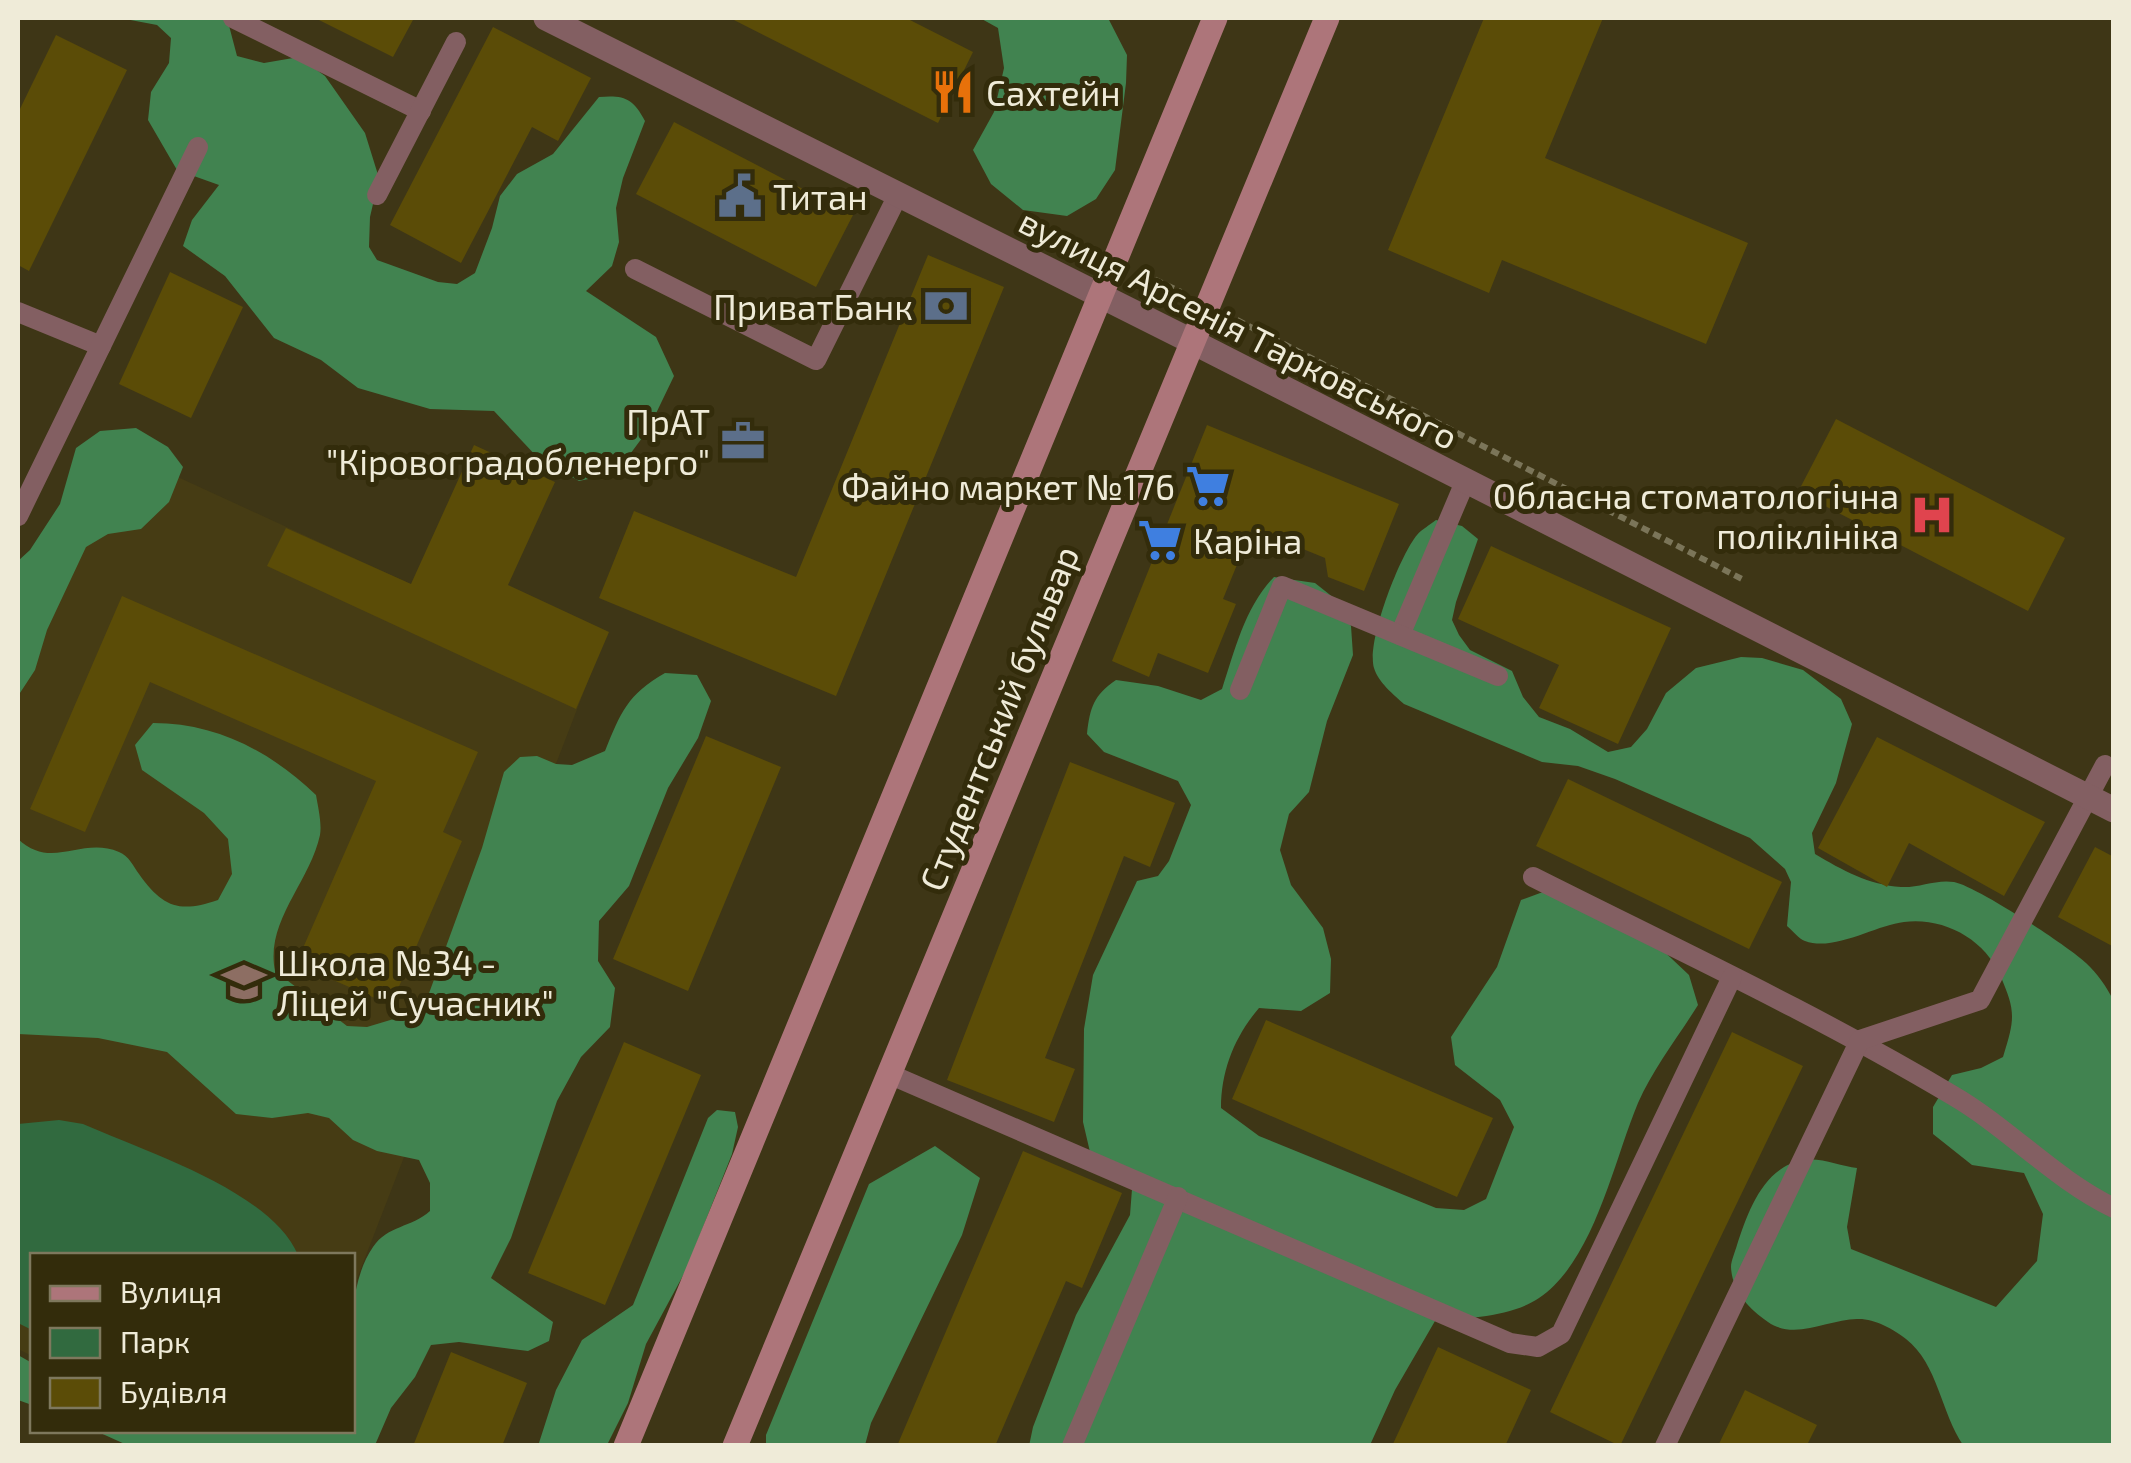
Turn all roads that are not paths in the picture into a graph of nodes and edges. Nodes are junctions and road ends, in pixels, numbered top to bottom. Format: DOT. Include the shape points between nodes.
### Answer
graph roads {
  1 [pos="233,18"];
  2 [pos="546,18"];
  3 [pos="1215,18"];
  4 [pos="1327,18"];
  5 [pos="456,42"];
  6 [pos="420,111"];
  7 [pos="198,147"];
  8 [pos="378,194"];
  9 [pos="898,194"];
  10 [pos="635,269"];
  11 [pos="1099,294"];
  12 [pos="18,312"];
  13 [pos="1191,340"];
  14 [pos="101,346"];
  15 [pos="1465,482"];
  16 [pos="18,516"];
  17 [pos="1400,635"];
  18 [pos="1498,676"];
  19 [pos="1240,690"];
  20 [pos="2105,765"];
  21 [pos="2086,796"];
  22 [pos="2114,810"];
  23 [pos="1532,877"];
  24 [pos="1732,977"];
  25 [pos="1860,1040"];
  26 [pos="889,1074"];
  27 [pos="1178,1196"];
  28 [pos="2114,1208"];
  29 [pos="626,1446"];
  30 [pos="735,1446"];
  31 [pos="1072,1446"];
  32 [pos="1665,1446"];
  1 -- 6 [label="lane"];
  2 -- 9 [label="street, вулиця Арсенія Тарковського"];
  3 -- 11 [label="street, Студентський бульвар"];
  4 -- 13 [label="street, Студентський бульвар"];
  5 -- 6 [label="lane"];
  6 -- 8 [label="lane"];
  7 -- 14 [label="lane"];
  9 -- 10 [label="lane" via="816,360"];
  9 -- 11 [label="street, вулиця Арсенія Тарковського"];
  11 -- 13 [label="street, вулиця Арсенія Тарковського"];
  11 -- 29 [label="street, Студентський бульвар"];
  12 -- 14 [label="lane"];
  13 -- 15 [label="street, вулиця Арсенія Тарковського"];
  13 -- 26 [label="street, Студентський бульвар"];
  14 -- 16 [label="lane"];
  15 -- 17 [label="lane"];
  15 -- 21 [label="street, вулиця Арсенія Тарковського"];
  17 -- 18 [label="lane"];
  17 -- 19 [label="lane" via="1282,586"];
  20 -- 21 [label="lane"];
  21 -- 22 [label="street, вулиця Арсенія Тарковського"];
  21 -- 25 [label="lane" via="1980,1000"];
  23 -- 24 [label="lane"];
  24 -- 25 [label="lane"];
  24 -- 27 [label="lane" via="1561,1334 1538,1348 1510,1343"];
  25 -- 28 [label="lane" via="1989,1116 2082,1193"];
  25 -- 32 [label="lane"];
  26 -- 27 [label="lane"];
  26 -- 30 [label="street, Студентський бульвар"];
  27 -- 31 [label="lane"];
}
